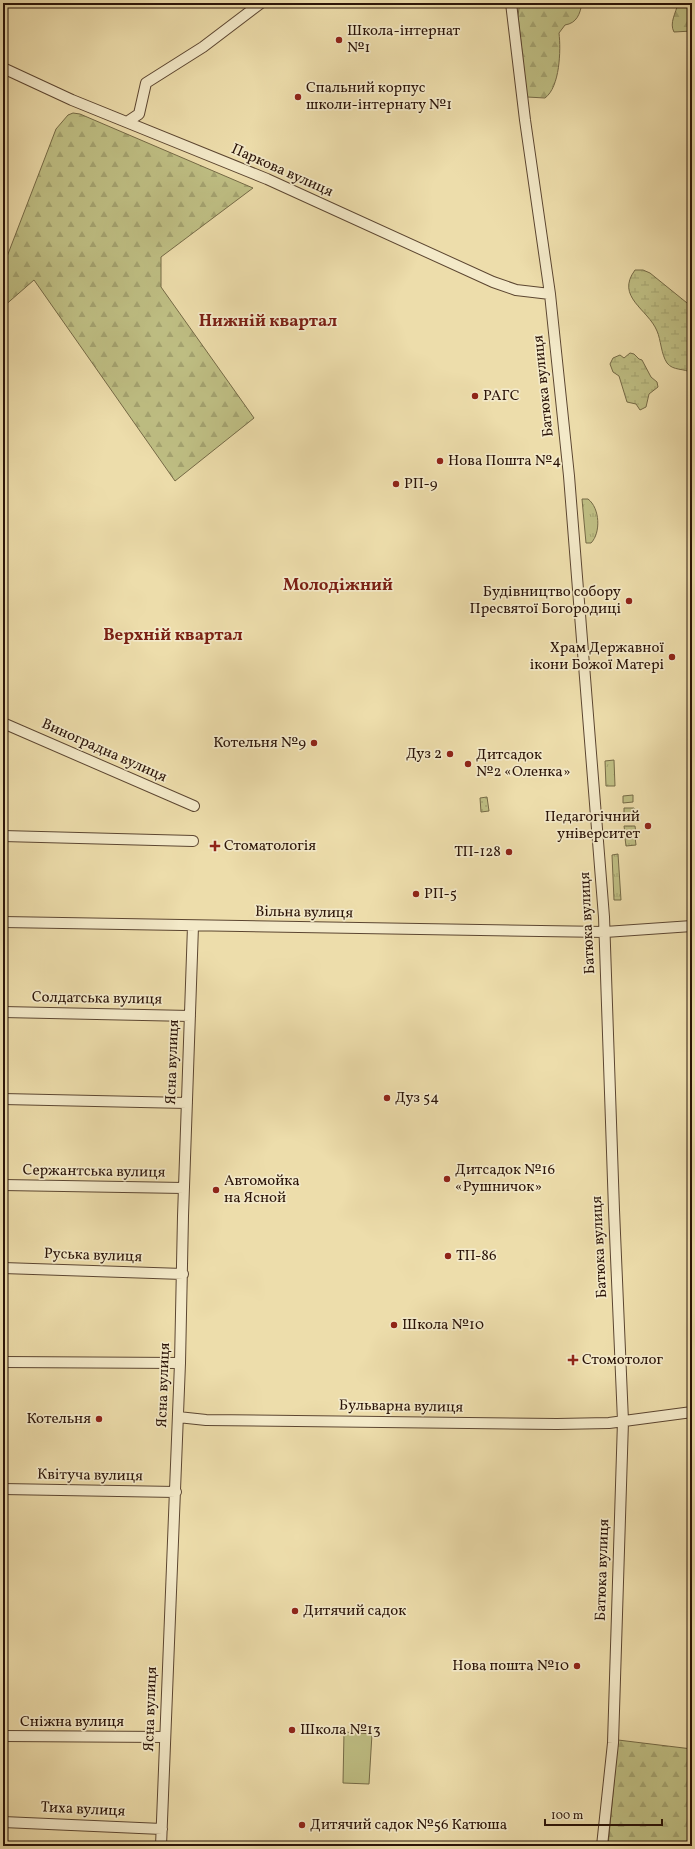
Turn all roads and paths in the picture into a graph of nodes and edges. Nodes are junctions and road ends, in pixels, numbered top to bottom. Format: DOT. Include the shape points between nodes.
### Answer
graph roads {
  1 [pos="261,3"];
  2 [pos="512,5"];
  3 [pos="3,68"];
  4 [pos="127,122"];
  5 [pos="550,294"];
  6 [pos="3,723"];
  7 [pos="194,806"];
  8 [pos="3,836"];
  9 [pos="193,841"];
  10 [pos="3,922"];
  11 [pos="193,926"];
  12 [pos="692,926"];
  13 [pos="605,932"];
  14 [pos="3,1012"];
  15 [pos="190,1016"];
  16 [pos="3,1099"];
  17 [pos="187,1103"];
  18 [pos="3,1185"];
  19 [pos="184,1188"];
  20 [pos="3,1268"];
  21 [pos="183,1274"];
  22 [pos="3,1362"];
  23 [pos="180,1363"];
  24 [pos="692,1412"];
  25 [pos="178,1417"];
  26 [pos="623,1421"];
  27 [pos="3,1489"];
  28 [pos="176,1492"];
  29 [pos="3,1736"];
  30 [pos="165,1737"];
  31 [pos="3,1822"];
  32 [pos="162,1829"];
  33 [pos="161,1846"];
  34 [pos="602,1846"];
  1 -- 4 [label="street" via="204,47 146,83 139,114"];
  2 -- 5 [label="street, Батюка вулиця" via="525,120"];
  3 -- 4 [label="street, Паркова вулиця"];
  4 -- 5 [label="street, Паркова вулиця" via="267,179 493,282 516,290"];
  5 -- 13 [label="street, Батюка вулиця" via="569,476"];
  6 -- 7 [label="street, Виноградна вулиця"];
  8 -- 9 [label="street"];
  10 -- 11 [label="street, Вільна вулиця"];
  11 -- 13 [label="street, Вільна вулиця"];
  11 -- 15 [label="street, Ясна вулиця"];
  12 -- 13 [label="street, Вільна вулиця"];
  13 -- 26 [label="street, Батюка вулиця"];
  14 -- 15 [label="street, Солдатська вулиця"];
  15 -- 17 [label="street, Ясна вулиця"];
  16 -- 17 [label="street"];
  17 -- 19 [label="street, Ясна вулиця"];
  18 -- 19 [label="street, Сержантська вулиця"];
  19 -- 21 [label="street, Ясна вулиця"];
  20 -- 21 [label="street, Руська вулиця"];
  21 -- 23 [label="street, Ясна вулиця"];
  22 -- 23 [label="street"];
  23 -- 25 [label="street, Ясна вулиця"];
  24 -- 26 [label="street, Бульварна вулиця"];
  25 -- 26 [label="street, Бульварна вулиця" via="557,1424"];
  25 -- 28 [label="street, Ясна вулиця"];
  26 -- 34 [label="street, Батюка вулиця" via="613,1743"];
  27 -- 28 [label="street, Квітуча вулиця"];
  28 -- 30 [label="street, Ясна вулиця"];
  29 -- 30 [label="street, Сніжна вулиця"];
  30 -- 32 [label="street, Ясна вулиця"];
  31 -- 32 [label="street, Тиха вулиця"];
  32 -- 33 [label="street, Ясна вулиця"];
}
